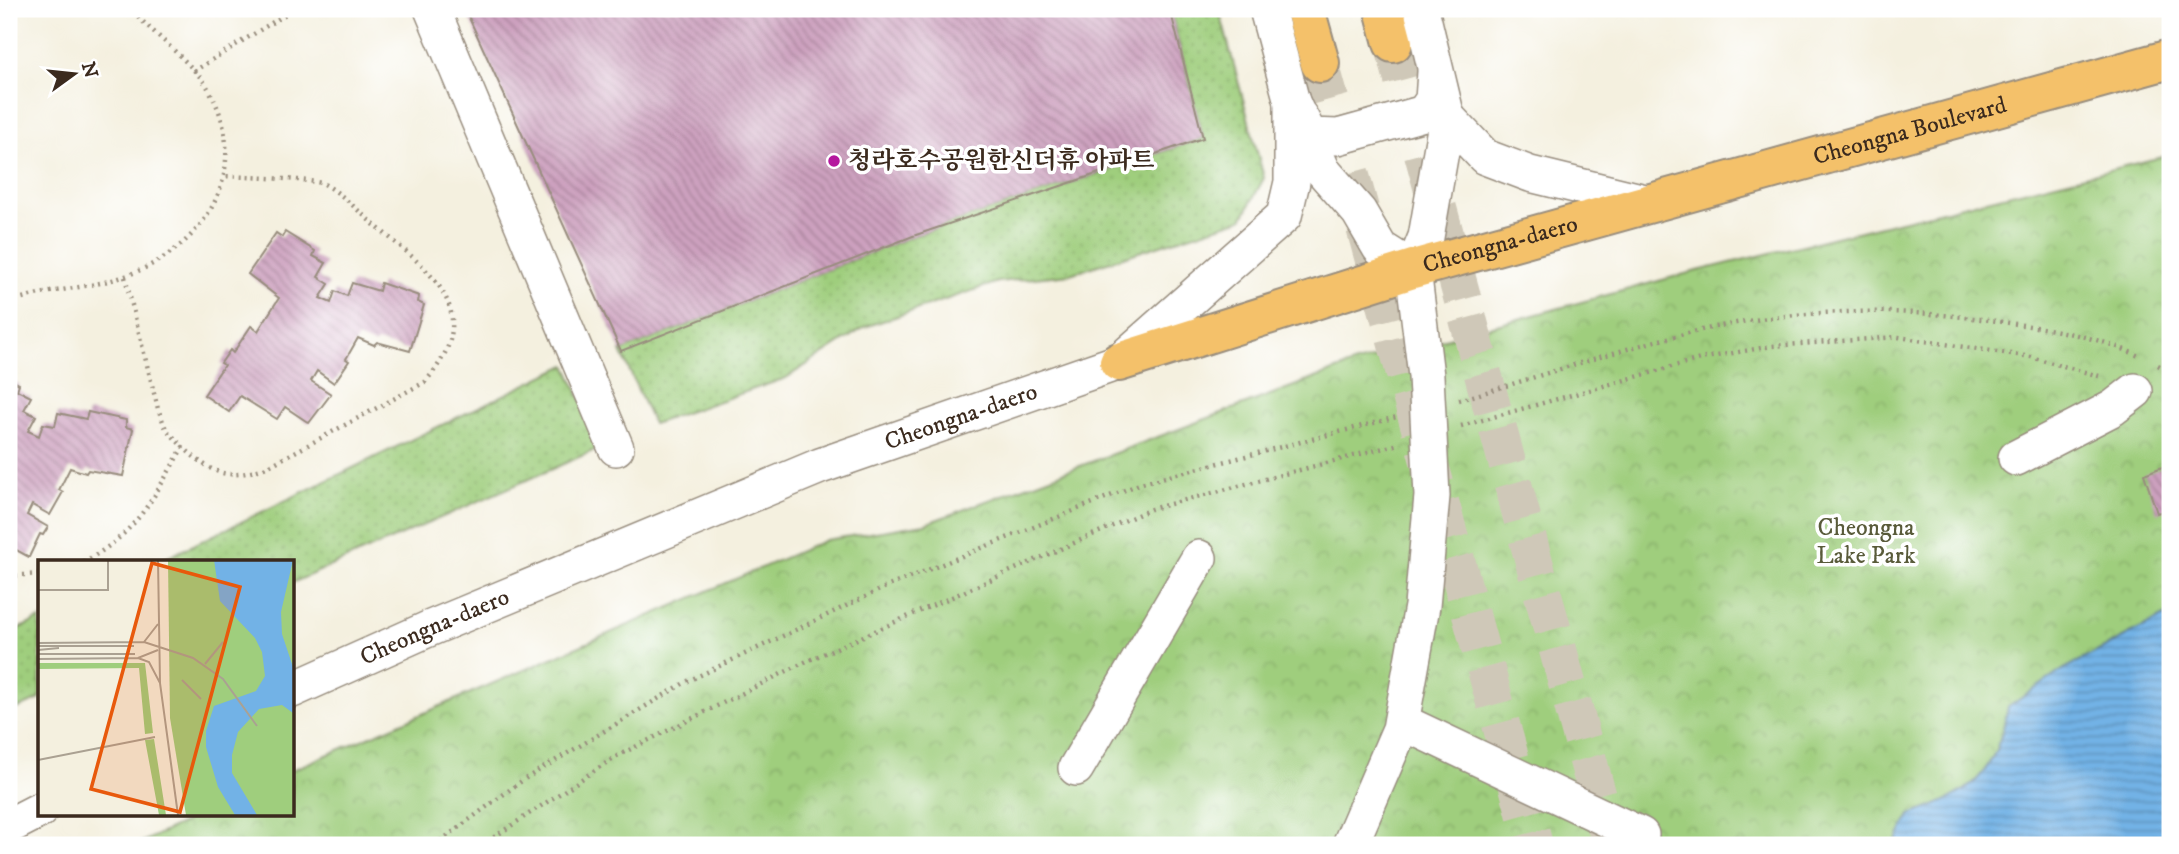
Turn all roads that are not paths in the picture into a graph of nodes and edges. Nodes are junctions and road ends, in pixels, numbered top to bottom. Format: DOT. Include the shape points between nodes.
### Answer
graph roads {
  1 [pos="432,9"];
  2 [pos="1267,9"];
  3 [pos="1306,9"];
  4 [pos="1421,9"];
  5 [pos="2170,59"];
  6 [pos="1436,61"];
  7 [pos="1320,63"];
  8 [pos="1292,102"];
  9 [pos="1447,117"];
  10 [pos="1649,203"];
  11 [pos="1413,269"];
  12 [pos="1119,362"];
  13 [pos="2144,377"];
  14 [pos="615,449"];
  15 [pos="2016,458"];
  16 [pos="1199,558"];
  17 [pos="294,689"];
  18 [pos="1402,722"];
  19 [pos="1076,768"];
  20 [pos="38,811"];
  21 [pos="9,826"];
  22 [pos="1641,835"];
  23 [pos="1350,845"];
  1 -- 14 [label="street"];
  2 -- 8 [label="street"];
  3 -- 7 [label="main road"];
  4 -- 6 [label="street"];
  5 -- 10 [label="main road, Cheongna Boulevard"];
  6 -- 8 [label="street" via="1433,100 1423,113 1411,117 1338,137 1310,136"];
  6 -- 9 [label="street"];
  8 -- 11 [label="street" via="1323,171 1359,212 1380,248"];
  8 -- 12 [label="street" via="1292,182 1284,216"];
  9 -- 10 [label="street" via="1485,157 1530,174"];
  9 -- 11 [label="street" via="1426,237"];
  10 -- 11 [label="main road, Cheongna-daero"];
  11 -- 12 [label="main road, Cheongna-daero"];
  11 -- 18 [label="street" via="1432,496 1422,606"];
  12 -- 17 [label="street, Cheongna-daero" via="820,466 426,629"];
  13 -- 15 [label="street" via="2113,408"];
  16 -- 19 [label="street"];
  18 -- 22 [label="street"];
  18 -- 23 [label="street"];
  20 -- 21 [label="street"];
}
